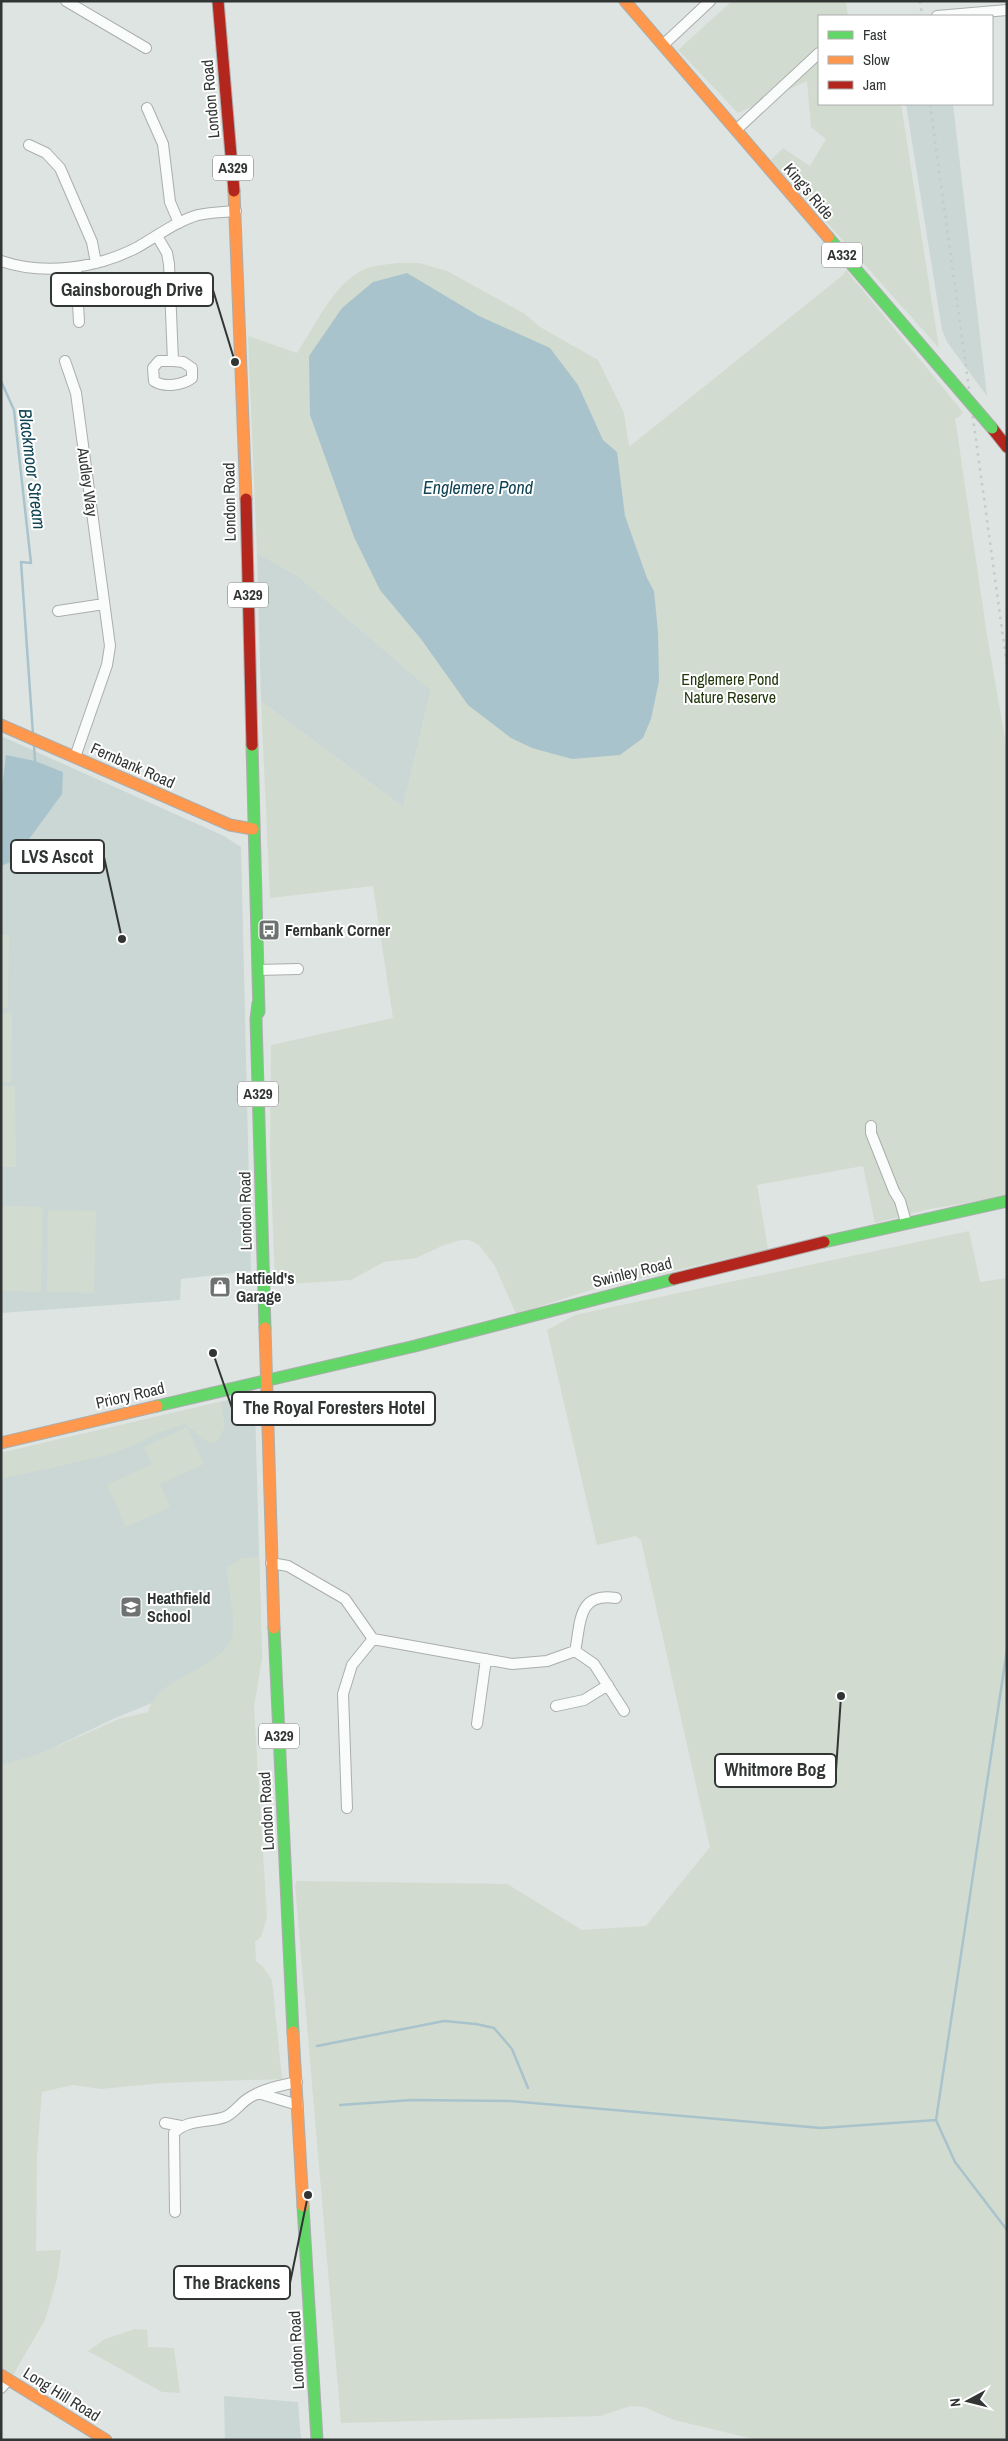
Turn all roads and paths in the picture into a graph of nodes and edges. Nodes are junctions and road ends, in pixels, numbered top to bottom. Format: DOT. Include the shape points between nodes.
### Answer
graph roads {
  1 [pos="66,1"];
  2 [pos="218,1"];
  3 [pos="625,1"];
  4 [pos="710,1"];
  5 [pos="1007,10"];
  6 [pos="950,15"];
  7 [pos="663,45"];
  8 [pos="146,48"];
  9 [pos="818,54"];
  10 [pos="147,108"];
  11 [pos="736,130"];
  12 [pos="30,145"];
  13 [pos="236,211"];
  14 [pos="179,223"];
  15 [pos="157,236"];
  16 [pos="1,261"];
  17 [pos="96,264"];
  18 [pos="76,267"];
  19 [pos="79,322"];
  20 [pos="64,361"];
  21 [pos="172,361"];
  22 [pos="1007,447"];
  23 [pos="104,604"];
  24 [pos="58,611"];
  25 [pos="1,725"];
  26 [pos="76,757"];
  27 [pos="254,829"];
  28 [pos="298,969"];
  29 [pos="258,970"];
  30 [pos="871,1126"];
  31 [pos="1007,1201"];
  32 [pos="906,1222"];
  33 [pos="266,1381"];
  34 [pos="1,1443"];
  35 [pos="271,1563"];
  36 [pos="616,1598"];
  37 [pos="374,1640"];
  38 [pos="575,1651"];
  39 [pos="486,1659"];
  40 [pos="608,1685"];
  41 [pos="556,1706"];
  42 [pos="624,1711"];
  43 [pos="477,1724"];
  44 [pos="347,1808"];
  45 [pos="297,2082"];
  46 [pos="258,2093"];
  47 [pos="298,2105"];
  48 [pos="165,2123"];
  49 [pos="181,2126"];
  50 [pos="175,2212"];
  51 [pos="4,2381"];
  52 [pos="106,2440"];
  53 [pos="317,2440"];
  1 -- 8 [label="street"];
  2 -- 13 [label="main road, London Road / A329"];
  3 -- 7 [label="main road, King's Ride / A332"];
  4 -- 7 [label="street"];
  5 -- 6 [label="street"];
  7 -- 11 [label="main road, King's Ride / A332"];
  9 -- 11 [label="street"];
  10 -- 14 [label="street" via="163,144 170,202"];
  11 -- 22 [label="main road, King's Ride / A332, bridge"];
  12 -- 17 [label="street" via="46,153 60,168 92,242"];
  13 -- 14 [label="street" via="205,214"];
  13 -- 27 [label="main road, London Road / A329"];
  14 -- 15 [label="street"];
  15 -- 17 [label="street"];
  15 -- 21 [label="street" via="168,257"];
  16 -- 18 [label="street" via="31,267"];
  17 -- 18 [label="street"];
  18 -- 19 [label="street"];
  20 -- 23 [label="street, Audley Way" via="76,393"];
  23 -- 24 [label="street"];
  23 -- 26 [label="street, Audley Way" via="109,659"];
  25 -- 26 [label="main road, Fernbank Road"];
  26 -- 27 [label="main road, Fernbank Road" via="230,825"];
  27 -- 29 [label="main road, London Road / A329"];
  28 -- 29 [label="street"];
  29 -- 33 [label="main road, London Road / A329"];
  30 -- 32 [label="street"];
  31 -- 32 [label="main road, Swinley Road"];
  32 -- 33 [label="main road, Swinley Road"];
  33 -- 34 [label="main road, Priory Road"];
  33 -- 35 [label="main road, London Road / A329"];
  35 -- 37 [label="street" via="288,1566 345,1599"];
  35 -- 45 [label="main road, London Road / A329"];
  36 -- 38 [label="street" via="604,1596 584,1608 578,1622"];
  37 -- 39 [label="street"];
  37 -- 44 [label="street" via="352,1665 343,1694"];
  38 -- 39 [label="street" via="527,1664"];
  38 -- 40 [label="street" via="594,1664"];
  39 -- 43 [label="street"];
  40 -- 41 [label="street" via="584,1700 568,1706"];
  40 -- 42 [label="street"];
  45 -- 46 [label="street"];
  45 -- 47 [label="main road, London Road / A329"];
  46 -- 47 [label="street"];
  46 -- 49 [label="street" via="227,2116"];
  47 -- 53 [label="main road, London Road / A329"];
  48 -- 49 [label="street"];
  49 -- 50 [label="street" via="174,2133"];
  51 -- 52 [label="main road, Long Hill Road"];
}
